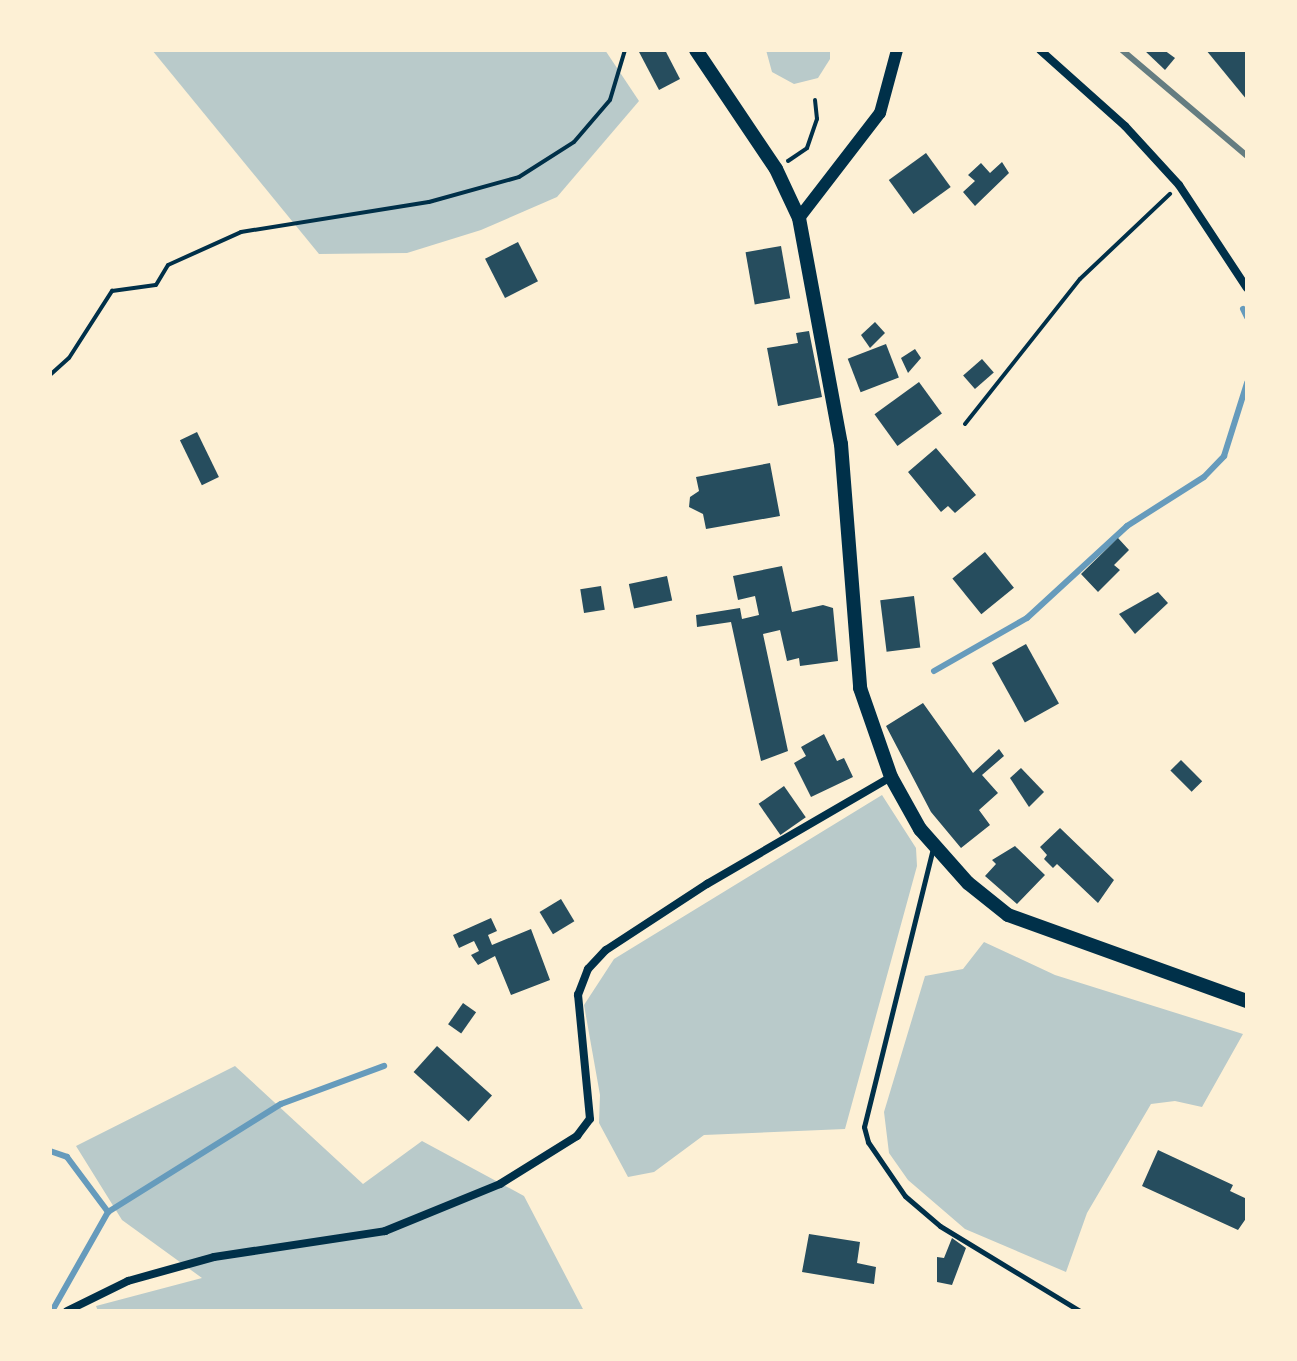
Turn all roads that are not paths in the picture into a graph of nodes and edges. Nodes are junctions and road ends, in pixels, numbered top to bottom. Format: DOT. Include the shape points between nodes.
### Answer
graph roads {
  1 [pos="696,50"];
  2 [pos="897,50"];
  3 [pos="1040,50"];
  4 [pos="799,218"];
  5 [pos="1247,288"];
  6 [pos="891,777"];
  7 [pos="933,847"];
  8 [pos="1247,1001"];
  9 [pos="67,1311"];
  10 [pos="1080,1311"];
  1 -- 4 [label="main road" via="776,169"];
  2 -- 4 [label="street" via="880,113"];
  3 -- 5 [label="street" via="1125,126 1179,185"];
  4 -- 6 [label="main road" via="841,444 860,688"];
  6 -- 7 [label="main road"];
  6 -- 9 [label="street" via="707,884 606,950 588,969 578,995 590,1119 577,1136 500,1184 385,1231 214,1257 128,1281"];
  7 -- 8 [label="main road" via="1008,915"];
  7 -- 10 [label="lane" via="864,1127 868,1142 905,1196 940,1226"];
}
